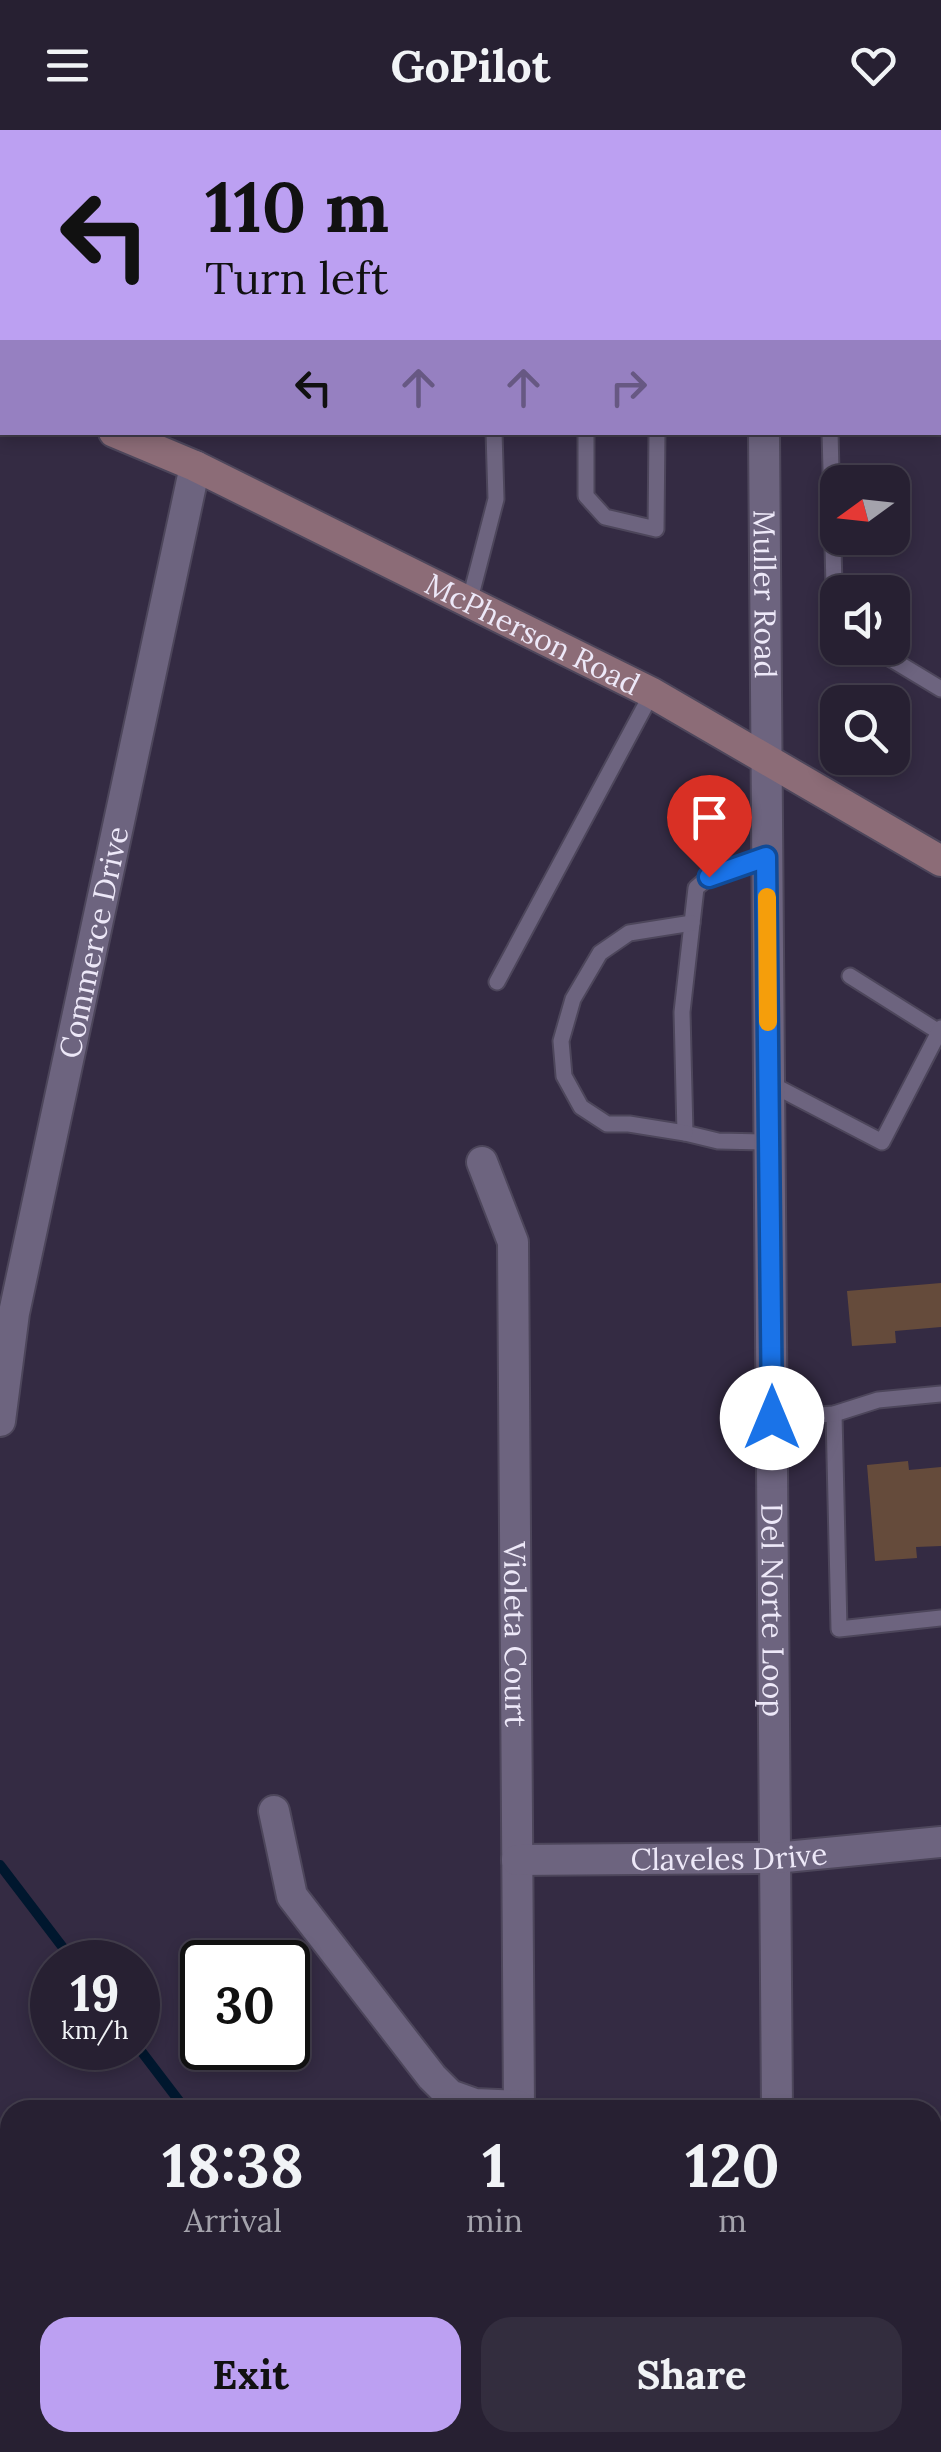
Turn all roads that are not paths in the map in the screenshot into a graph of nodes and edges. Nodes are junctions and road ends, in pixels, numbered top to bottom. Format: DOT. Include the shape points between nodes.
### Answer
graph roads {
  1 [pos="121,435"];
  2 [pos="494,435"];
  3 [pos="586,435"];
  4 [pos="657,435"];
  5 [pos="764,435"];
  6 [pos="830,435"];
  7 [pos="195,466"];
  8 [pos="834,575"];
  9 [pos="468,602"];
  10 [pos="901,665"];
  11 [pos="941,689"];
  12 [pos="652,694"];
  13 [pos="766,759"];
  14 [pos="766,857"];
  15 [pos="941,861"];
  16 [pos="692,923"];
  17 [pos="850,976"];
  18 [pos="497,982"];
  19 [pos="940,1030"];
  20 [pos="768,1083"];
  21 [pos="685,1133"];
  22 [pos="769,1142"];
  23 [pos="482,1162"];
  24 [pos="941,1394"];
  25 [pos="834,1414"];
  26 [pos="772,1418"];
  27 [pos="0,1421"];
  28 [pos="941,1618"];
  29 [pos="274,1810"];
  30 [pos="941,1842"];
  31 [pos="775,1858"];
  32 [pos="518,1860"];
  33 [pos="462,2100"];
  34 [pos="519,2100"];
  35 [pos="777,2100"];
  1 -- 7 [label="main road, McPherson Road"];
  2 -- 9 [label="lane" via="496,499"];
  3 -- 4 [label="lane" via="586,496 605,517 656,529"];
  5 -- 13 [label="street, Muller Road"];
  6 -- 8 [label="lane"];
  7 -- 9 [label="main road, McPherson Road"];
  7 -- 27 [label="street, Commerce Drive" via="14,1314"];
  9 -- 12 [label="main road, McPherson Road"];
  10 -- 11 [label="lane"];
  12 -- 13 [label="main road, McPherson Road"];
  12 -- 18 [label="lane"];
  13 -- 14 [label="street, Del Norte Loop"];
  13 -- 15 [label="main road, McPherson Road"];
  14 -- 16 [label="lane" via="696,888"];
  14 -- 20 [label="street, Del Norte Loop"];
  16 -- 21 [label="lane" via="682,1012"];
  16 -- 21 [label="lane" via="629,933 600,953 573,999 561,1041 564,1076 581,1107 607,1124"];
  17 -- 19 [label="lane"];
  19 -- 20 [label="lane" via="882,1142"];
  20 -- 22 [label="street, Del Norte Loop"];
  21 -- 22 [label="lane"];
  22 -- 26 [label="street, Del Norte Loop"];
  23 -- 32 [label="street, Violeta Court" via="513,1242"];
  24 -- 25 [label="lane" via="878,1400"];
  25 -- 26 [label="lane"];
  25 -- 28 [label="lane" via="839,1629"];
  26 -- 31 [label="street, Del Norte Loop"];
  29 -- 33 [label="street" via="292,1896 432,2077"];
  30 -- 31 [label="street, Claveles Drive"];
  31 -- 32 [label="street, Claveles Drive"];
  31 -- 35 [label="street, Del Norte Loop"];
  32 -- 34 [label="street, Violeta Court"];
}
